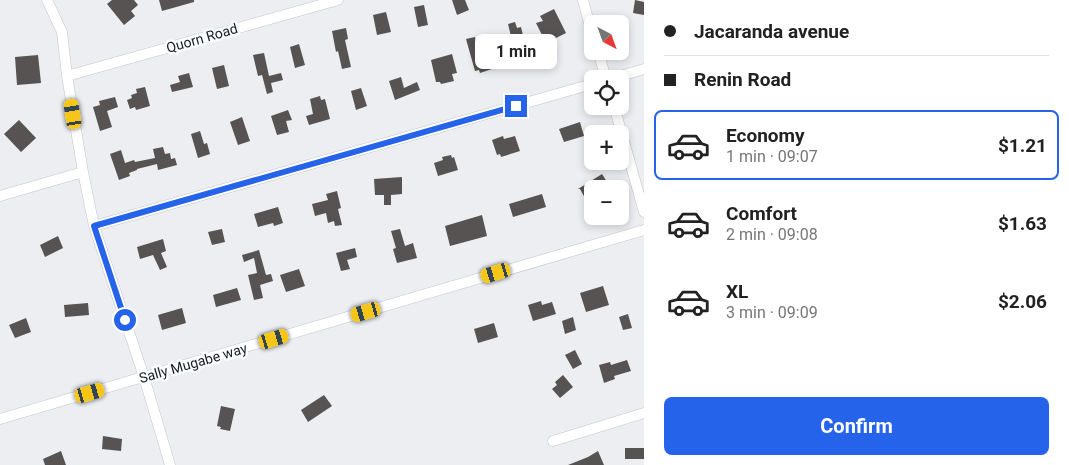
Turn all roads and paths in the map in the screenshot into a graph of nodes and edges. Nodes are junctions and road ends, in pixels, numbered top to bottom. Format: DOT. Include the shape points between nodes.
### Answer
graph roads {
  1 [pos="47,0"];
  2 [pos="338,0"];
  3 [pos="583,0"];
  4 [pos="587,15"];
  5 [pos="644,69"];
  6 [pos="629,73"];
  7 [pos="67,76"];
  8 [pos="584,86"];
  9 [pos="617,115"];
  10 [pos="83,172"];
  11 [pos="0,196"];
  12 [pos="644,212"];
  13 [pos="94,226"];
  14 [pos="644,230"];
  15 [pos="144,377"];
  16 [pos="644,413"];
  17 [pos="0,419"];
  18 [pos="553,441"];
  19 [pos="170,465"];
  1 -- 7 [label="street" via="62,32"];
  2 -- 7 [label="street, Quorn Road"];
  3 -- 4 [label="street"];
  5 -- 6 [label="street"];
  7 -- 10 [label="street"];
  8 -- 13 [label="street"];
  9 -- 12 [label="street"];
  10 -- 11 [label="street"];
  10 -- 13 [label="street"];
  13 -- 15 [label="street"];
  14 -- 15 [label="street, Sally Mugabe way"];
  15 -- 17 [label="street, Sally Mugabe way"];
  15 -- 19 [label="street"];
  16 -- 18 [label="street"];
}
